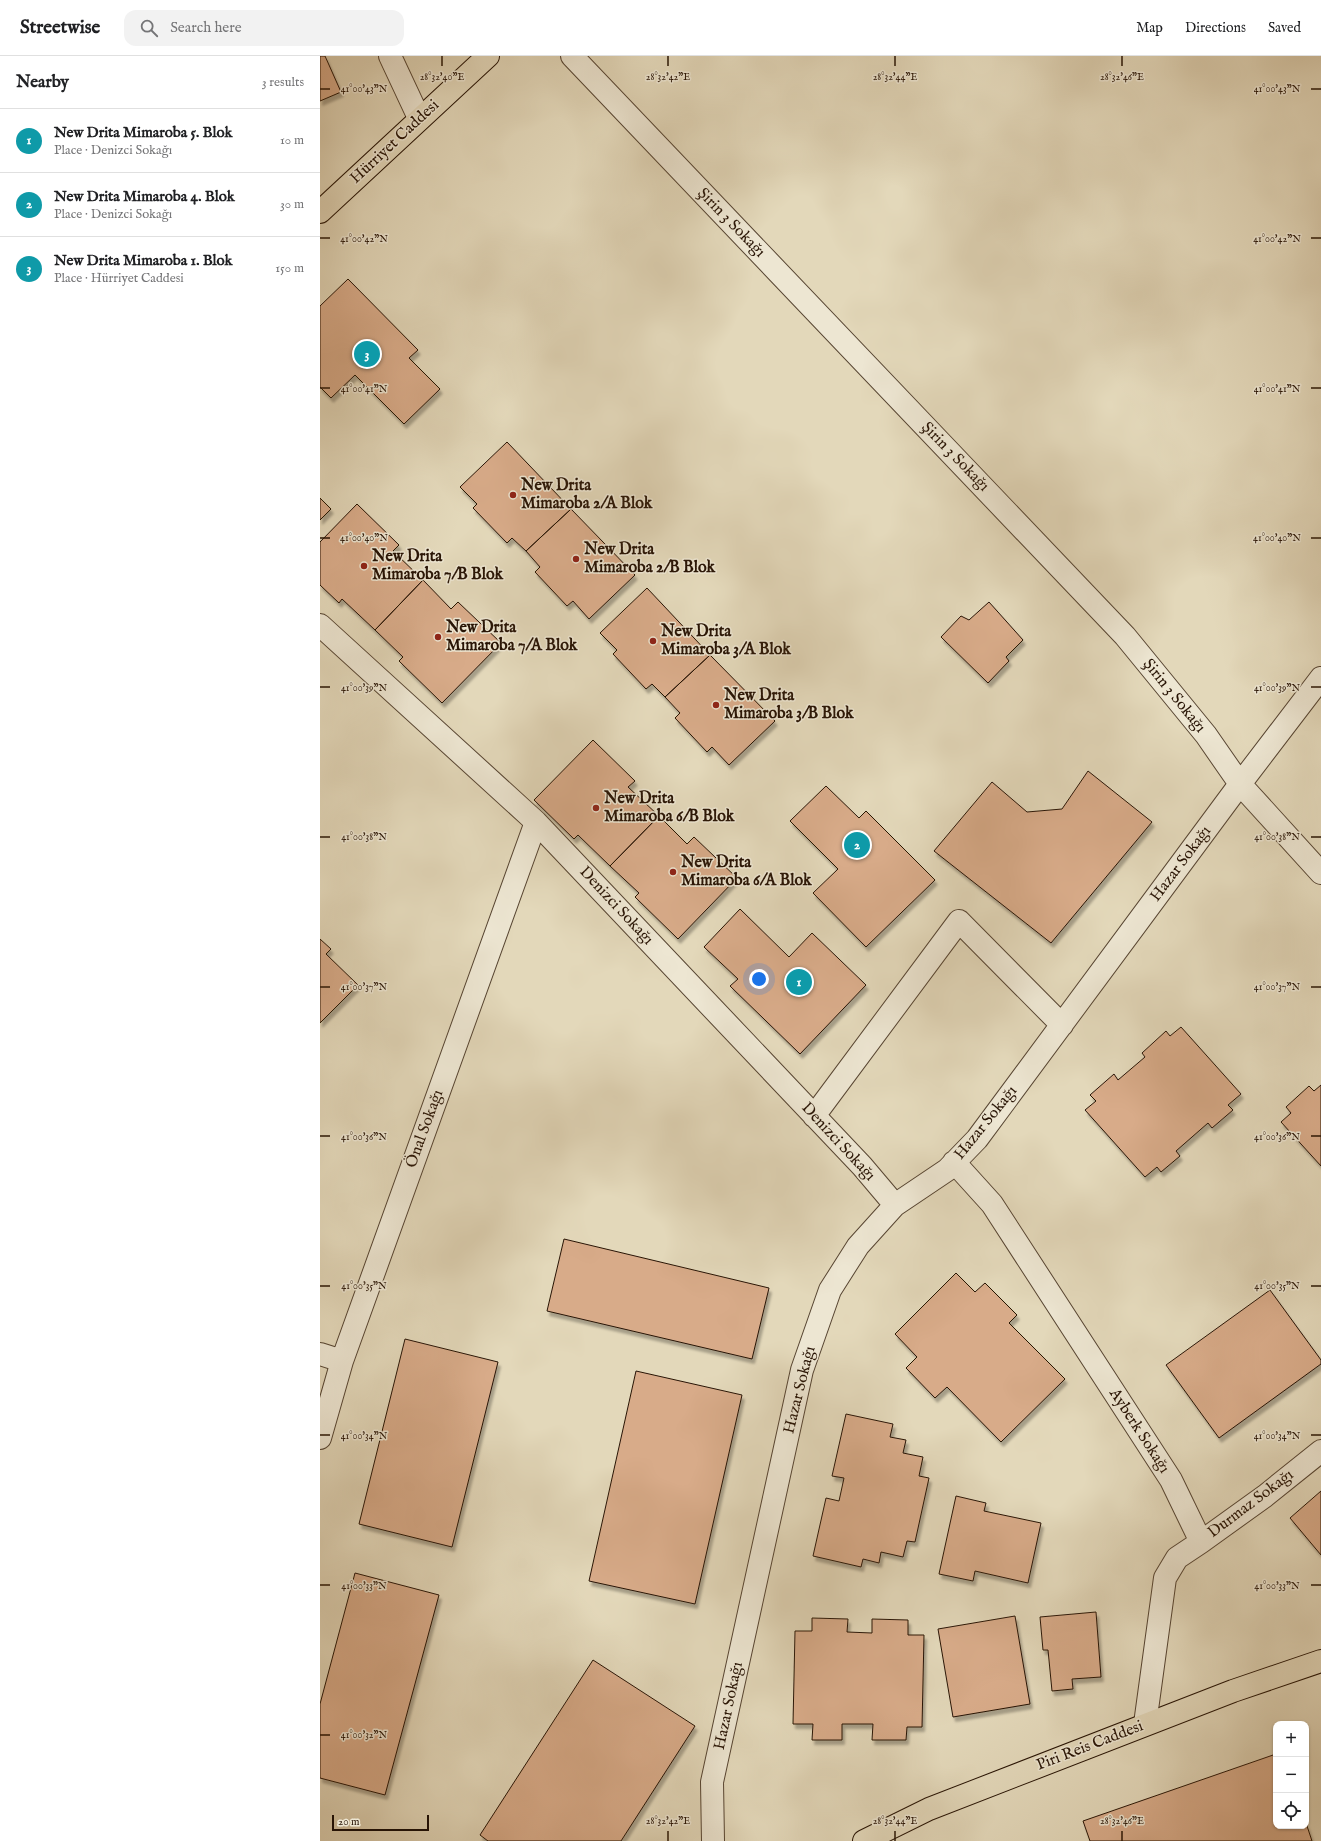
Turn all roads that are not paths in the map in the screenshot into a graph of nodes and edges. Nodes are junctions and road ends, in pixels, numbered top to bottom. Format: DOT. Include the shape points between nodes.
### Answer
graph roads {
  1 [pos="390,56"];
  2 [pos="488,56"];
  3 [pos="572,56"];
  4 [pos="419,118"];
  5 [pos="320,212"];
  6 [pos="320,625"];
  7 [pos="1321,678"];
  8 [pos="1240,784"];
  9 [pos="536,822"];
  10 [pos="1321,873"];
  11 [pos="1062,1025"];
  12 [pos="814,1116"];
  13 [pos="954,1162"];
  14 [pos="894,1205"];
  15 [pos="320,1354"];
  16 [pos="342,1361"];
  17 [pos="320,1438"];
  18 [pos="1321,1452"];
  19 [pos="1200,1542"];
  20 [pos="1321,1661"];
  21 [pos="1145,1724"];
  22 [pos="713,1841"];
  23 [pos="864,1841"];
  1 -- 4 [label="street"];
  2 -- 4 [label="main road, Hürriyet Caddesi"];
  3 -- 8 [label="street, Şirin 3 Sokağı" via="1125,636 1206,735"];
  4 -- 5 [label="main road, Hürriyet Caddesi"];
  6 -- 9 [label="street, Denizci Sokağı"];
  7 -- 8 [label="street, Hazar Sokağı"];
  8 -- 10 [label="street, Şirin 3 Sokağı"];
  8 -- 11 [label="street, Hazar Sokağı"];
  9 -- 12 [label="street, Denizci Sokağı"];
  9 -- 16 [label="street, Önal Sokağı"];
  11 -- 12 [label="street" via="959,921"];
  11 -- 13 [label="street, Hazar Sokağı" via="977,1139"];
  12 -- 14 [label="street, Denizci Sokağı" via="862,1166"];
  13 -- 14 [label="street, Hazar Sokağı" via="947,1170"];
  13 -- 19 [label="street, Ayberk Sokağı" via="992,1204 1171,1480"];
  14 -- 22 [label="street, Hazar Sokağı" via="858,1246 830,1290 802,1370 712,1782"];
  15 -- 16 [label="street"];
  16 -- 17 [label="street, Önal Sokağı"];
  18 -- 19 [label="street, Durmaz Sokağı"];
  19 -- 21 [label="street" via="1177,1558 1165,1578"];
  20 -- 21 [label="main road, Piri Reis Caddesi"];
  21 -- 23 [label="main road, Piri Reis Caddesi" via="929,1809"];
}
